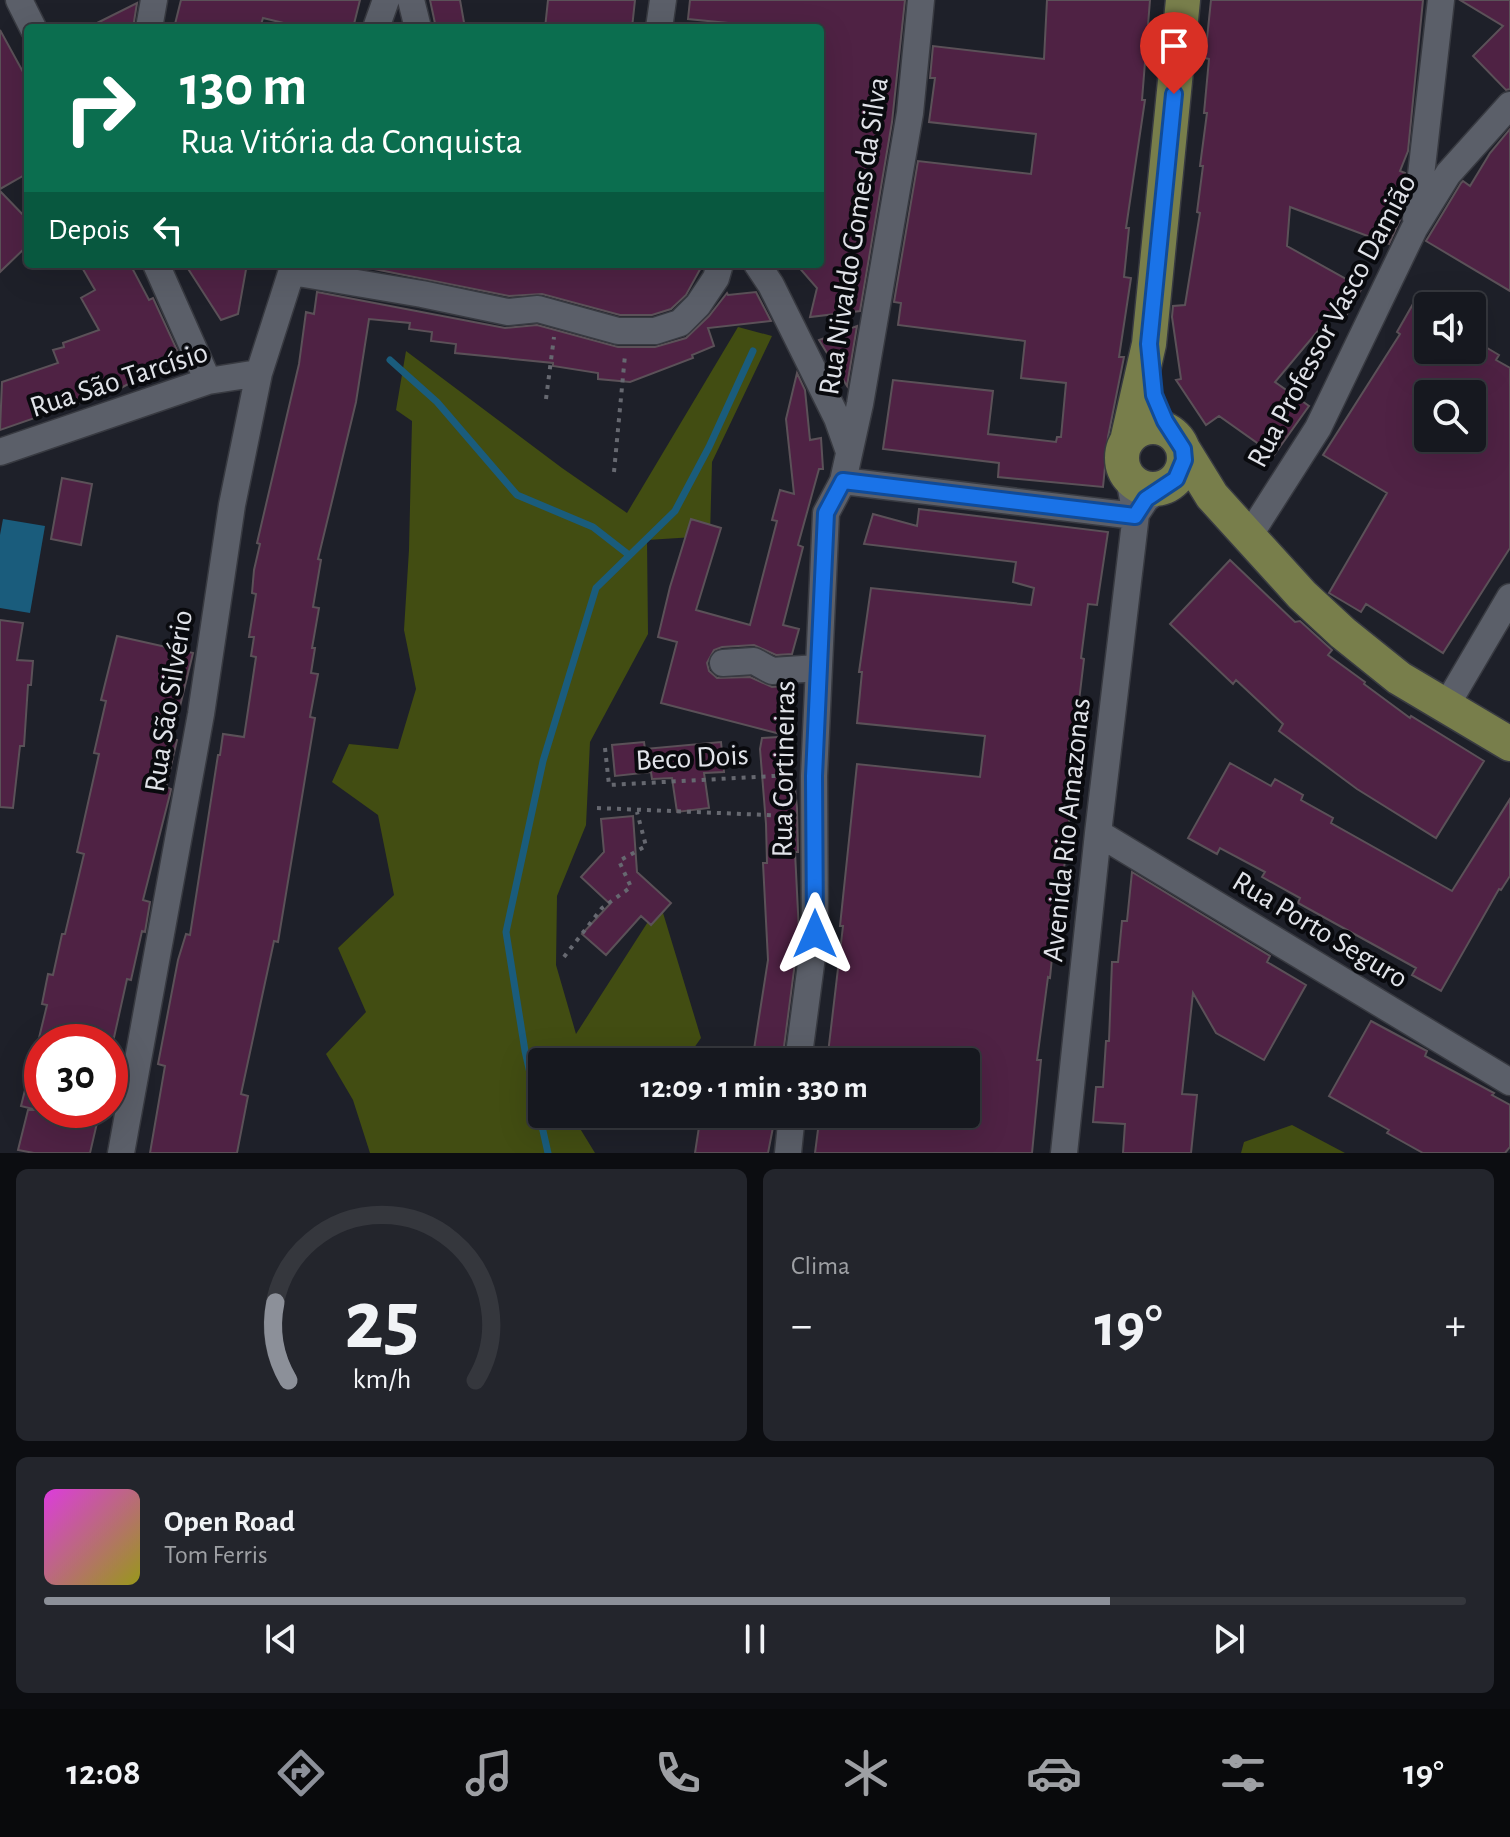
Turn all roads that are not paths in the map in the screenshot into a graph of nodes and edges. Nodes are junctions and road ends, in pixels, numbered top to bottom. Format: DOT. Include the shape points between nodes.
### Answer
graph roads {
  1 [pos="19,0"];
  2 [pos="154,0"];
  3 [pos="386,0"];
  4 [pos="411,0"];
  5 [pos="663,0"];
  6 [pos="921,0"];
  7 [pos="1183,0"];
  8 [pos="1441,0"];
  9 [pos="31,24"];
  10 [pos="150,24"];
  11 [pos="377,24"];
  12 [pos="417,24"];
  13 [pos="660,24"];
  14 [pos="1510,105"];
  15 [pos="1414,229"];
  16 [pos="158,268"];
  17 [pos="293,268"];
  18 [pos="719,268"];
  19 [pos="760,268"];
  20 [pos="1149,344"];
  21 [pos="259,373"];
  22 [pos="208,381"];
  23 [pos="1127,441"];
  24 [pos="1177,441"];
  25 [pos="848,449"];
  26 [pos="0,452"];
  27 [pos="843,481"];
  28 [pos="1153,484"];
  29 [pos="1136,515"];
  30 [pos="1241,528"];
  31 [pos="1510,597"];
  32 [pos="723,663"];
  33 [pos="818,668"];
  34 [pos="1446,706"];
  35 [pos="1510,744"];
  36 [pos="1098,833"];
  37 [pos="800,1048"];
  38 [pos="1510,1082"];
  39 [pos="791,1128"];
  40 [pos="121,1153"];
  41 [pos="788,1153"];
  42 [pos="1064,1153"];
  1 -- 9 [label="street"];
  2 -- 10 [label="street"];
  3 -- 11 [label="street"];
  4 -- 12 [label="street"];
  5 -- 13 [label="street"];
  6 -- 25 [label="street, Rua Nivaldo Gomes da Silva" via="910,113"];
  7 -- 20 [label="main road"];
  8 -- 15 [label="street"];
  14 -- 15 [label="street, Rua Professor Vasco Damião" via="1448,174"];
  15 -- 30 [label="street, Rua Professor Vasco Damião" via="1318,428"];
  16 -- 22 [label="street"];
  17 -- 18 [label="street" via="508,312 538,309 618,331 655,331 680,323 698,305"];
  17 -- 21 [label="street, Rua São Silvério"];
  19 -- 25 [label="street"];
  20 -- 23 [label="main road"];
  20 -- 24 [label="main road" via="1154,395"];
  21 -- 22 [label="street, Rua São Tarcísio"];
  21 -- 40 [label="street, Rua São Silvério"];
  22 -- 26 [label="street, Rua São Tarcísio"];
  23 -- 24 [label="main road" via="1152,427"];
  23 -- 28 [label="main road" via="1121,460"];
  24 -- 28 [label="main road" via="1181,470"];
  24 -- 30 [label="main road" via="1205,487"];
  25 -- 27 [label="street, Rua Nivaldo Gomes da Silva"];
  27 -- 29 [label="street"];
  27 -- 33 [label="street, Rua Cortineiras" via="826,513"];
  28 -- 29 [label="street, Avenida Rio Amazonas"];
  28 -- 30 [label="main road" via="1187,490"];
  29 -- 36 [label="street, Avenida Rio Amazonas"];
  30 -- 34 [label="main road" via="1343,633 1399,678"];
  31 -- 34 [label="street"];
  32 -- 33 [label="street" via="754,661 772,671"];
  33 -- 37 [label="street, Rua Cortineiras" via="815,934"];
  34 -- 35 [label="main road"];
  36 -- 38 [label="street, Rua Porto Seguro"];
  36 -- 42 [label="street, Avenida Rio Amazonas"];
  39 -- 41 [label="street"];
}
